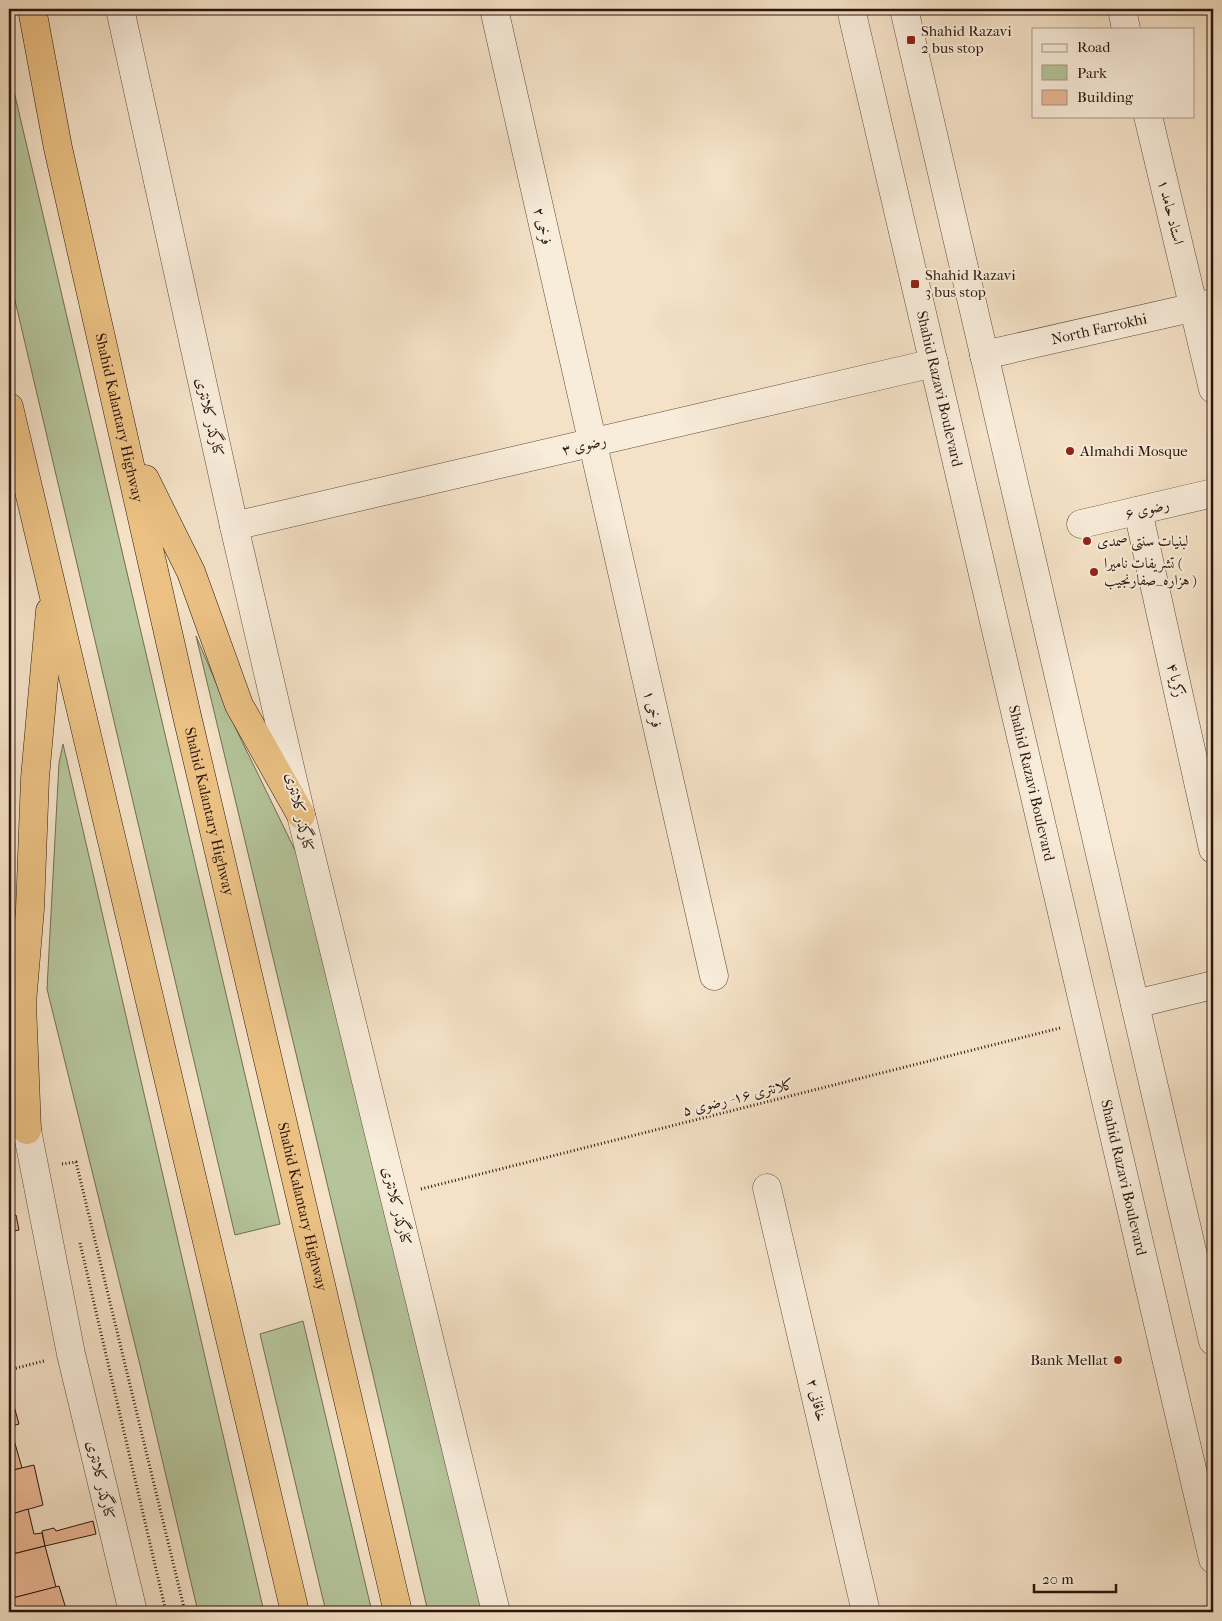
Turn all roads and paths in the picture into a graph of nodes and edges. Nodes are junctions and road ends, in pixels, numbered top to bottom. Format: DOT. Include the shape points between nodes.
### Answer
graph roads {
  1 [pos="32,9"];
  2 [pos="120,9"];
  3 [pos="494,9"];
  4 [pos="851,9"];
  5 [pos="904,9"];
  6 [pos="1122,9"];
  7 [pos="1126,28"];
  8 [pos="1149,118"];
  9 [pos="1204,305"];
  10 [pos="984,355"];
  11 [pos="934,363"];
  12 [pos="1213,389"];
  13 [pos="9,407"];
  14 [pos="125,437"];
  15 [pos="592,443"];
  16 [pos="1213,493"];
  17 [pos="1138,511"];
  18 [pos="1081,524"];
  19 [pos="234,526"];
  20 [pos="52,587"];
  21 [pos="301,815"];
  22 [pos="1213,849"];
  23 [pos="714,976"];
  24 [pos="1213,985"];
  25 [pos="1135,1004"];
  26 [pos="1087,1021"];
  27 [pos="9,1054"];
  28 [pos="27,1130"];
  29 [pos="59,1155"];
  30 [pos="767,1188"];
  31 [pos="394,1196"];
  32 [pos="80,1242"];
  33 [pos="1213,1341"];
  34 [pos="71,1354"];
  35 [pos="9,1370"];
  36 [pos="1213,1559"];
  37 [pos="133,1612"];
  38 [pos="166,1612"];
  39 [pos="185,1612"];
  40 [pos="294,1612"];
  41 [pos="398,1612"];
  42 [pos="496,1612"];
  43 [pos="866,1612"];
  1 -- 14 [label="highway, Shahid Kalantary Highway" via="58,148"];
  2 -- 19 [label="street, کنارگذر کلانتری"];
  3 -- 15 [label="street, فرخی ۲"];
  4 -- 11 [label="street, Shahid Razavi Boulevard"];
  5 -- 10 [label="street"];
  6 -- 7 [label="street"];
  8 -- 9 [label="street, استاد حامد ۱"];
  9 -- 10 [label="street, North Farrokhi"];
  9 -- 12 [label="street, استاد حامد ۱"];
  10 -- 25 [label="street"];
  11 -- 15 [label="street, رضوی ۳"];
  11 -- 26 [label="street, Shahid Razavi Boulevard"];
  13 -- 20 [label="highway"];
  14 -- 21 [label="highway" via="190,572 239,705"];
  14 -- 41 [label="highway, Shahid Kalantary Highway" via="187,716"];
  15 -- 19 [label="street, رضوی ۳"];
  15 -- 23 [label="street, فرخی ۱"];
  16 -- 17 [label="street, رضوی ۶"];
  17 -- 18 [label="street, رضوی ۶"];
  17 -- 22 [label="street, زکریا ۴"];
  19 -- 21 [label="street, کنارگذر کلانتری"];
  20 -- 28 [label="highway" via="35,778 30,908 22,1003"];
  20 -- 40 [label="highway"];
  21 -- 31 [label="street, کنارگذر کلانتری"];
  24 -- 25 [label="street"];
  25 -- 33 [label="street"];
  26 -- 31 [label="path, کلانتری ۱۶- رضوی ۵"];
  26 -- 36 [label="street, Shahid Razavi Boulevard"];
  27 -- 28 [label="street, کنارگذر کلانتری"];
  28 -- 34 [label="street, کنارگذر کلانتری"];
  29 -- 39 [label="path" via="62,1164 76,1162"];
  30 -- 43 [label="street, خاقانی ۲"];
  31 -- 42 [label="street, کنارگذر کلانتری"];
  32 -- 38 [label="path"];
  34 -- 35 [label="path"];
  34 -- 37 [label="street, کنارگذر کلانتری"];
}
